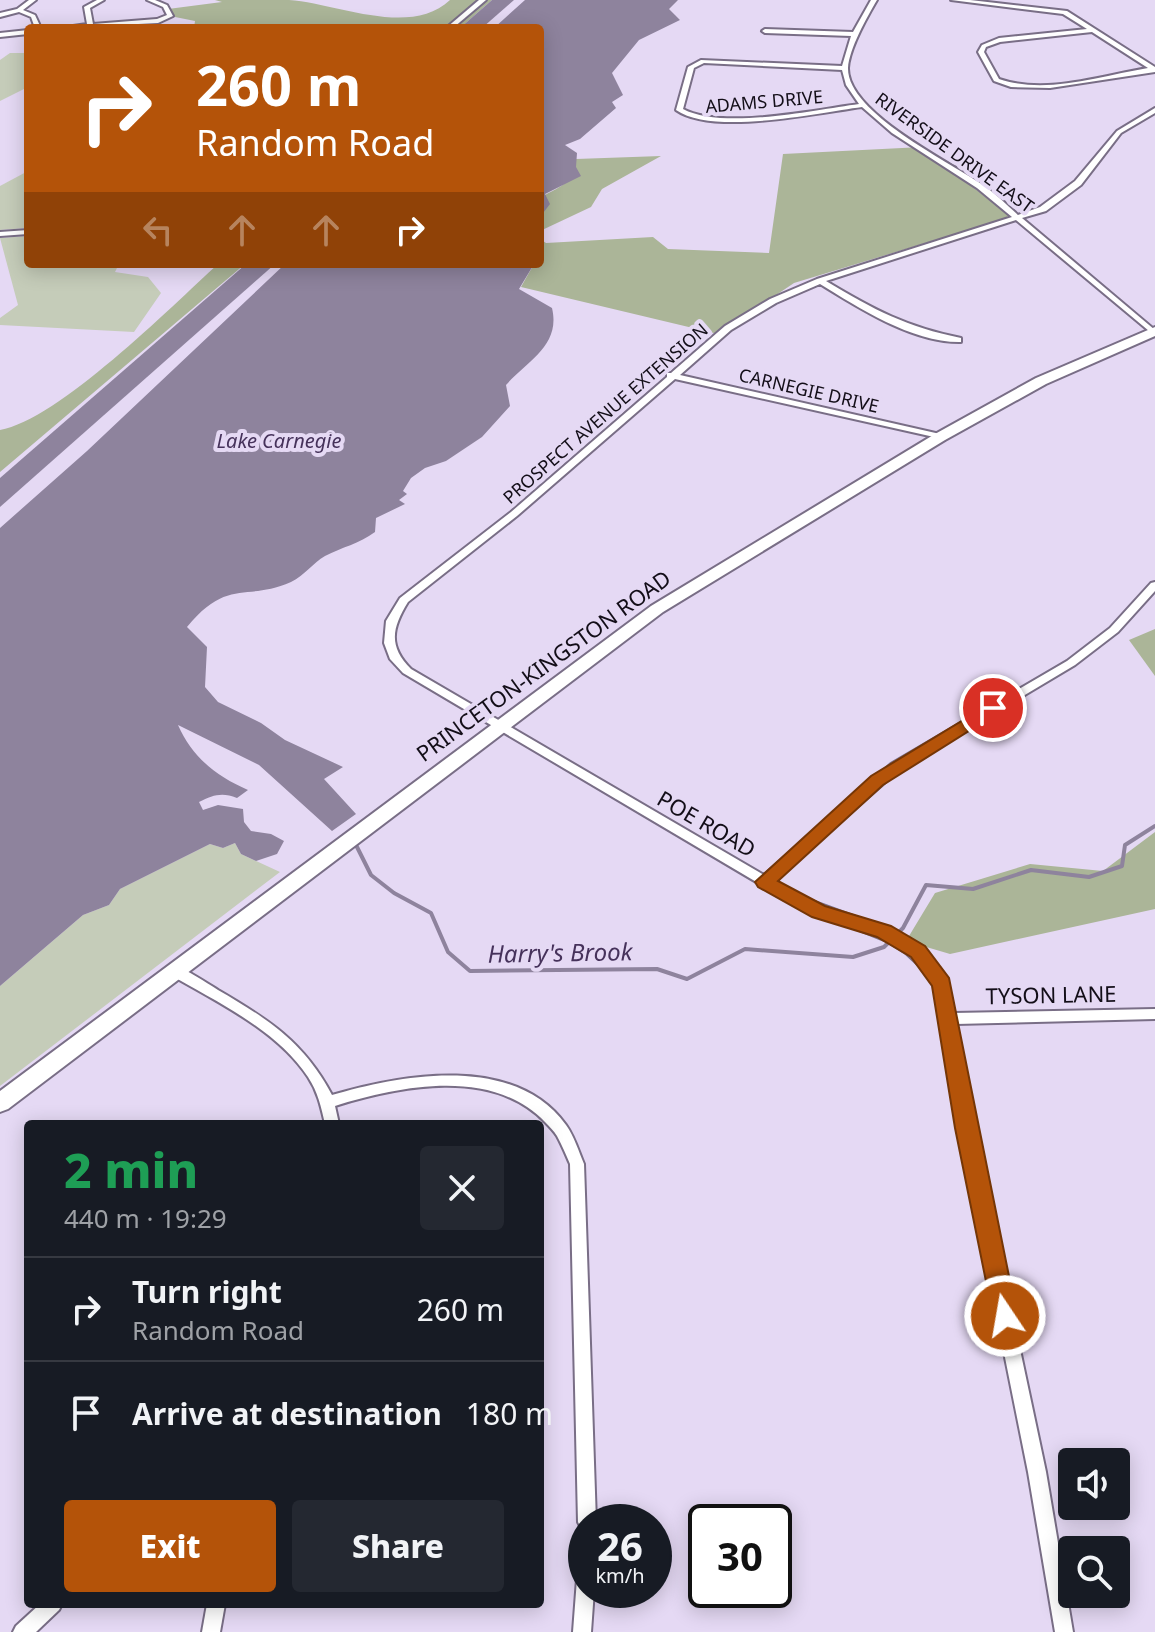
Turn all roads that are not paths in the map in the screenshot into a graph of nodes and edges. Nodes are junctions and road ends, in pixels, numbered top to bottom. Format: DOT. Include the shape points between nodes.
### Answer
graph roads {
  1 [pos="33,0"];
  2 [pos="101,0"];
  3 [pos="150,0"];
  4 [pos="483,0"];
  5 [pos="874,0"];
  6 [pos="954,0"];
  7 [pos="19,10"];
  8 [pos="0,15"];
  9 [pos="36,24"];
  10 [pos="90,24"];
  11 [pos="117,24"];
  12 [pos="454,24"];
  13 [pos="1095,30"];
  14 [pos="765,31"];
  15 [pos="24,32"];
  16 [pos="855,34"];
  17 [pos="0,35"];
  18 [pos="845,68"];
  19 [pos="1154,69"];
  20 [pos="863,105"];
  21 [pos="1155,110"];
  22 [pos="1021,219"];
  23 [pos="24,232"];
  24 [pos="0,234"];
  25 [pos="820,281"];
  26 [pos="1154,332"];
  27 [pos="958,340"];
  28 [pos="670,375"];
  29 [pos="940,437"];
  30 [pos="1155,585"];
  31 [pos="498,728"];
  32 [pos="764,882"];
  33 [pos="174,970"];
  34 [pos="1155,1014"];
  35 [pos="948,1019"];
  36 [pos="331,1101"];
  37 [pos="0,1103"];
  38 [pos="332,1120"];
  39 [pos="586,1504"];
  40 [pos="49,1608"];
  41 [pos="215,1608"];
  42 [pos="584,1608"];
  43 [pos="22,1632"];
  44 [pos="211,1632"];
  45 [pos="582,1632"];
  46 [pos="1064,1632"];
  1 -- 7 [label="street"];
  2 -- 10 [label="street" via="87,7"];
  3 -- 11 [label="street" via="165,6 170,16"];
  4 -- 12 [label="street"];
  5 -- 16 [label="street"];
  6 -- 13 [label="street" via="1051,8"];
  7 -- 8 [label="street"];
  7 -- 9 [label="street" via="33,16"];
  13 -- 19 [label="street"];
  13 -- 19 [label="street" via="999,40 981,52 996,80 1020,88"];
  14 -- 16 [label="street"];
  15 -- 17 [label="street"];
  16 -- 18 [label="street"];
  18 -- 20 [label="street, RIVERSIDE DRIVE EAST"];
  18 -- 20 [label="street, ADAMS DRIVE" via="703,61 691,67 679,110 690,118 719,122"];
  20 -- 22 [label="street, RIVERSIDE DRIVE EAST"];
  21 -- 22 [label="street, PROSPECT AVENUE EXTENSION" via="1119,132 1069,191"];
  22 -- 25 [label="street, PROSPECT AVENUE EXTENSION"];
  22 -- 26 [label="street, RIVERSIDE DRIVE EAST"];
  23 -- 24 [label="street"];
  25 -- 27 [label="street" via="903,326"];
  25 -- 28 [label="street, PROSPECT AVENUE EXTENSION" via="745,316"];
  26 -- 29 [label="main road, PRINCETON-KINGSTON ROAD" via="1041,381"];
  28 -- 29 [label="street, CARNEGIE DRIVE"];
  28 -- 31 [label="street, PROSPECT AVENUE EXTENSION" via="396,611 389,643 399,664"];
  29 -- 31 [label="main road, PRINCETON-KINGSTON ROAD" via="680,594"];
  30 -- 32 [label="street" via="1114,630 1071,663 877,781"];
  31 -- 32 [label="street, POE ROAD"];
  31 -- 33 [label="main road, PRINCETON-KINGSTON ROAD"];
  32 -- 35 [label="street, POE ROAD" via="819,912 884,931 918,952 942,984"];
  33 -- 36 [label="street" via="280,1038"];
  33 -- 37 [label="main road, PRINCETON-KINGSTON ROAD"];
  34 -- 35 [label="street, TYSON LANE"];
  35 -- 46 [label="street, POE ROAD"];
  36 -- 38 [label="street"];
  36 -- 39 [label="street" via="415,1080 482,1084 515,1091 563,1128 577,1164"];
  40 -- 43 [label="street"];
  41 -- 44 [label="street"];
  42 -- 45 [label="street"];
}
